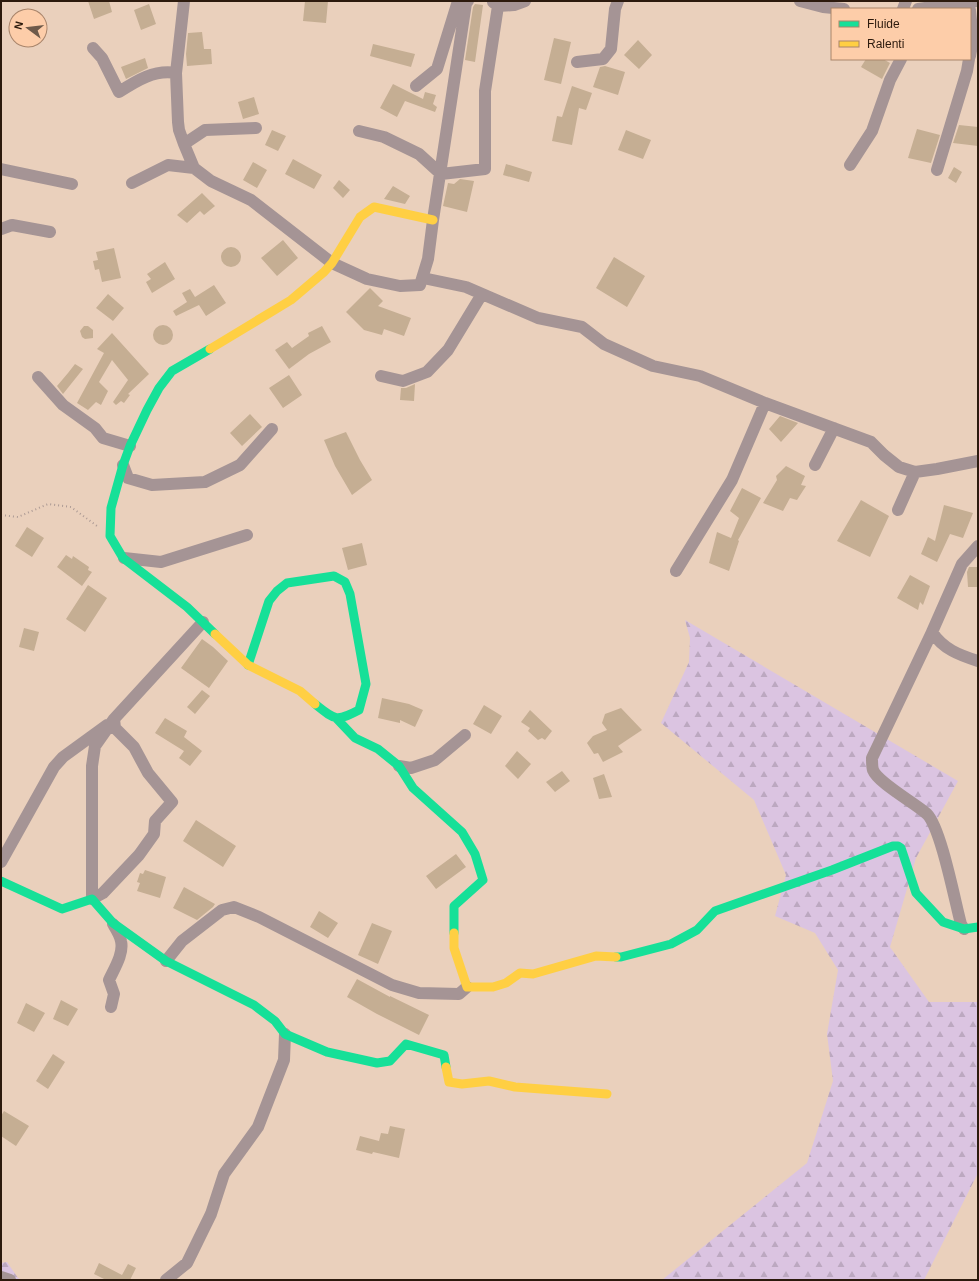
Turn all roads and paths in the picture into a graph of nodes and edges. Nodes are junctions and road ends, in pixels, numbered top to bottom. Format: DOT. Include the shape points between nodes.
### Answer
graph roads {
  1 [pos="184,1"];
  2 [pos="458,1"];
  3 [pos="468,1"];
  4 [pos="525,1"];
  5 [pos="618,1"];
  6 [pos="800,1"];
  7 [pos="495,4"];
  8 [pos="971,6"];
  9 [pos="834,8"];
  10 [pos="936,8"];
  11 [pos="974,27"];
  12 [pos="93,48"];
  13 [pos="971,51"];
  14 [pos="901,60"];
  15 [pos="969,60"];
  16 [pos="577,62"];
  17 [pos="176,72"];
  18 [pos="416,86"];
  19 [pos="256,128"];
  20 [pos="359,131"];
  21 [pos="184,144"];
  22 [pos="850,165"];
  23 [pos="1,168"];
  24 [pos="194,168"];
  25 [pos="937,170"];
  26 [pos="441,174"];
  27 [pos="132,183"];
  28 [pos="72,184"];
  29 [pos="433,220"];
  30 [pos="1,229"];
  31 [pos="50,232"];
  32 [pos="332,262"];
  33 [pos="423,278"];
  34 [pos="482,294"];
  35 [pos="381,376"];
  36 [pos="38,377"];
  37 [pos="765,403"];
  38 [pos="834,428"];
  39 [pos="272,429"];
  40 [pos="130,446"];
  41 [pos="978,461"];
  42 [pos="123,465"];
  43 [pos="815,465"];
  44 [pos="915,472"];
  45 [pos="898,510"];
  46 [pos="1,515"];
  47 [pos="247,535"];
  48 [pos="110,536"];
  49 [pos="978,546"];
  50 [pos="123,558"];
  51 [pos="676,571"];
  52 [pos="203,622"];
  53 [pos="932,632"];
  54 [pos="978,662"];
  55 [pos="248,665"];
  56 [pos="114,719"];
  57 [pos="337,719"];
  58 [pos="465,735"];
  59 [pos="399,766"];
  60 [pos="1,862"];
  61 [pos="1,881"];
  62 [pos="92,899"];
  63 [pos="113,923"];
  64 [pos="978,927"];
  65 [pos="964,929"];
  66 [pos="166,961"];
  67 [pos="467,987"];
  68 [pos="111,1007"];
  69 [pos="285,1034"];
  70 [pos="606,1094"];
  71 [pos="1,1277"];
  72 [pos="10,1280"];
  73 [pos="166,1280"];
  1 -- 17 [label="street"];
  2 -- 18 [label="street" via="437,69"];
  3 -- 26 [label="street"];
  4 -- 7 [label="street" via="514,5"];
  5 -- 16 [label="street" via="611,48 603,59"];
  6 -- 9 [label="street"];
  7 -- 26 [label="street" via="485,91 485,169"];
  8 -- 10 [label="street"];
  8 -- 11 [label="street"];
  11 -- 13 [label="street"];
  12 -- 17 [label="street" via="102,58 118,92 142,78 167,71"];
  14 -- 22 [label="street" via="890,80 872,130"];
  15 -- 25 [label="street"];
  17 -- 21 [label="street" via="178,122"];
  19 -- 21 [label="street" via="205,130"];
  20 -- 26 [label="street" via="384,137 419,154"];
  21 -- 24 [label="street"];
  23 -- 28 [label="street"];
  24 -- 27 [label="street" via="168,165"];
  24 -- 32 [label="street" via="211,181 251,200"];
  26 -- 29 [label="street"];
  29 -- 32 [label="street" via="374,206 360,217"];
  29 -- 33 [label="street"];
  30 -- 31 [label="street" via="12,225"];
  32 -- 33 [label="street" via="367,279 400,286 420,285"];
  32 -- 40 [label="street" via="324,272 290,300 172,372 146,410"];
  33 -- 34 [label="street" via="466,287"];
  34 -- 35 [label="street" via="448,350 426,372 403,381"];
  34 -- 37 [label="street" via="538,318 582,327 604,344 654,366 700,376"];
  36 -- 40 [label="street" via="63,405 95,428 103,438"];
  37 -- 38 [label="street"];
  37 -- 51 [label="street" via="732,480"];
  38 -- 43 [label="street"];
  38 -- 44 [label="street" via="871,442 898,467"];
  39 -- 42 [label="street" via="240,465 205,482 152,485 128,478"];
  40 -- 42 [label="street"];
  41 -- 44 [label="street"];
  42 -- 48 [label="street" via="111,508"];
  44 -- 45 [label="street"];
  46 -- 48 [label="path" via="18,517 48,504 71,507"];
  47 -- 50 [label="street" via="161,562"];
  48 -- 50 [label="street"];
  49 -- 53 [label="street" via="962,564"];
  50 -- 52 [label="street"];
  52 -- 55 [label="street"];
  52 -- 56 [label="street"];
  53 -- 54 [label="street" via="941,644 954,653"];
  53 -- 65 [label="street" via="872,758 873,769 880,779 928,815 941,845"];
  55 -- 57 [label="street" via="300,691"];
  55 -- 57 [label="street" via="269,601 277,591 287,583 325,577 334,576 345,582 350,594 366,684 359,710"];
  56 -- 60 [label="street" via="63,757 54,767"];
  56 -- 62 [label="street" via="96,746 92,766"];
  56 -- 62 [label="street" via="115,728 134,747 148,773 172,802 155,821 154,834 139,855 103,893"];
  57 -- 59 [label="street" via="355,738 378,749"];
  58 -- 59 [label="street" via="436,760 411,768"];
  59 -- 67 [label="street" via="413,788 462,832 475,854 482,880 454,906 454,948"];
  61 -- 62 [label="street" via="62,909"];
  62 -- 63 [label="street"];
  63 -- 66 [label="street"];
  63 -- 68 [label="street" via="122,948 109,980 114,994"];
  64 -- 65 [label="street"];
  65 -- 67 [label="street" via="943,922 916,893 901,848 893,846 715,911 697,930 671,944 621,957 596,956 533,974 520,973 506,983 493,987"];
  66 -- 67 [label="street" via="182,941 222,910 234,907 259,917 392,985 419,993 452,994 459,994"];
  66 -- 69 [label="street" via="254,1005 275,1021"];
  69 -- 70 [label="street" via="327,1052 377,1063 390,1061 406,1044 444,1056 449,1082 462,1084 489,1080 515,1087"];
  69 -- 73 [label="street" via="284,1060 258,1127 224,1174 211,1214 187,1263"];
  71 -- 72 [label="street"];
}
